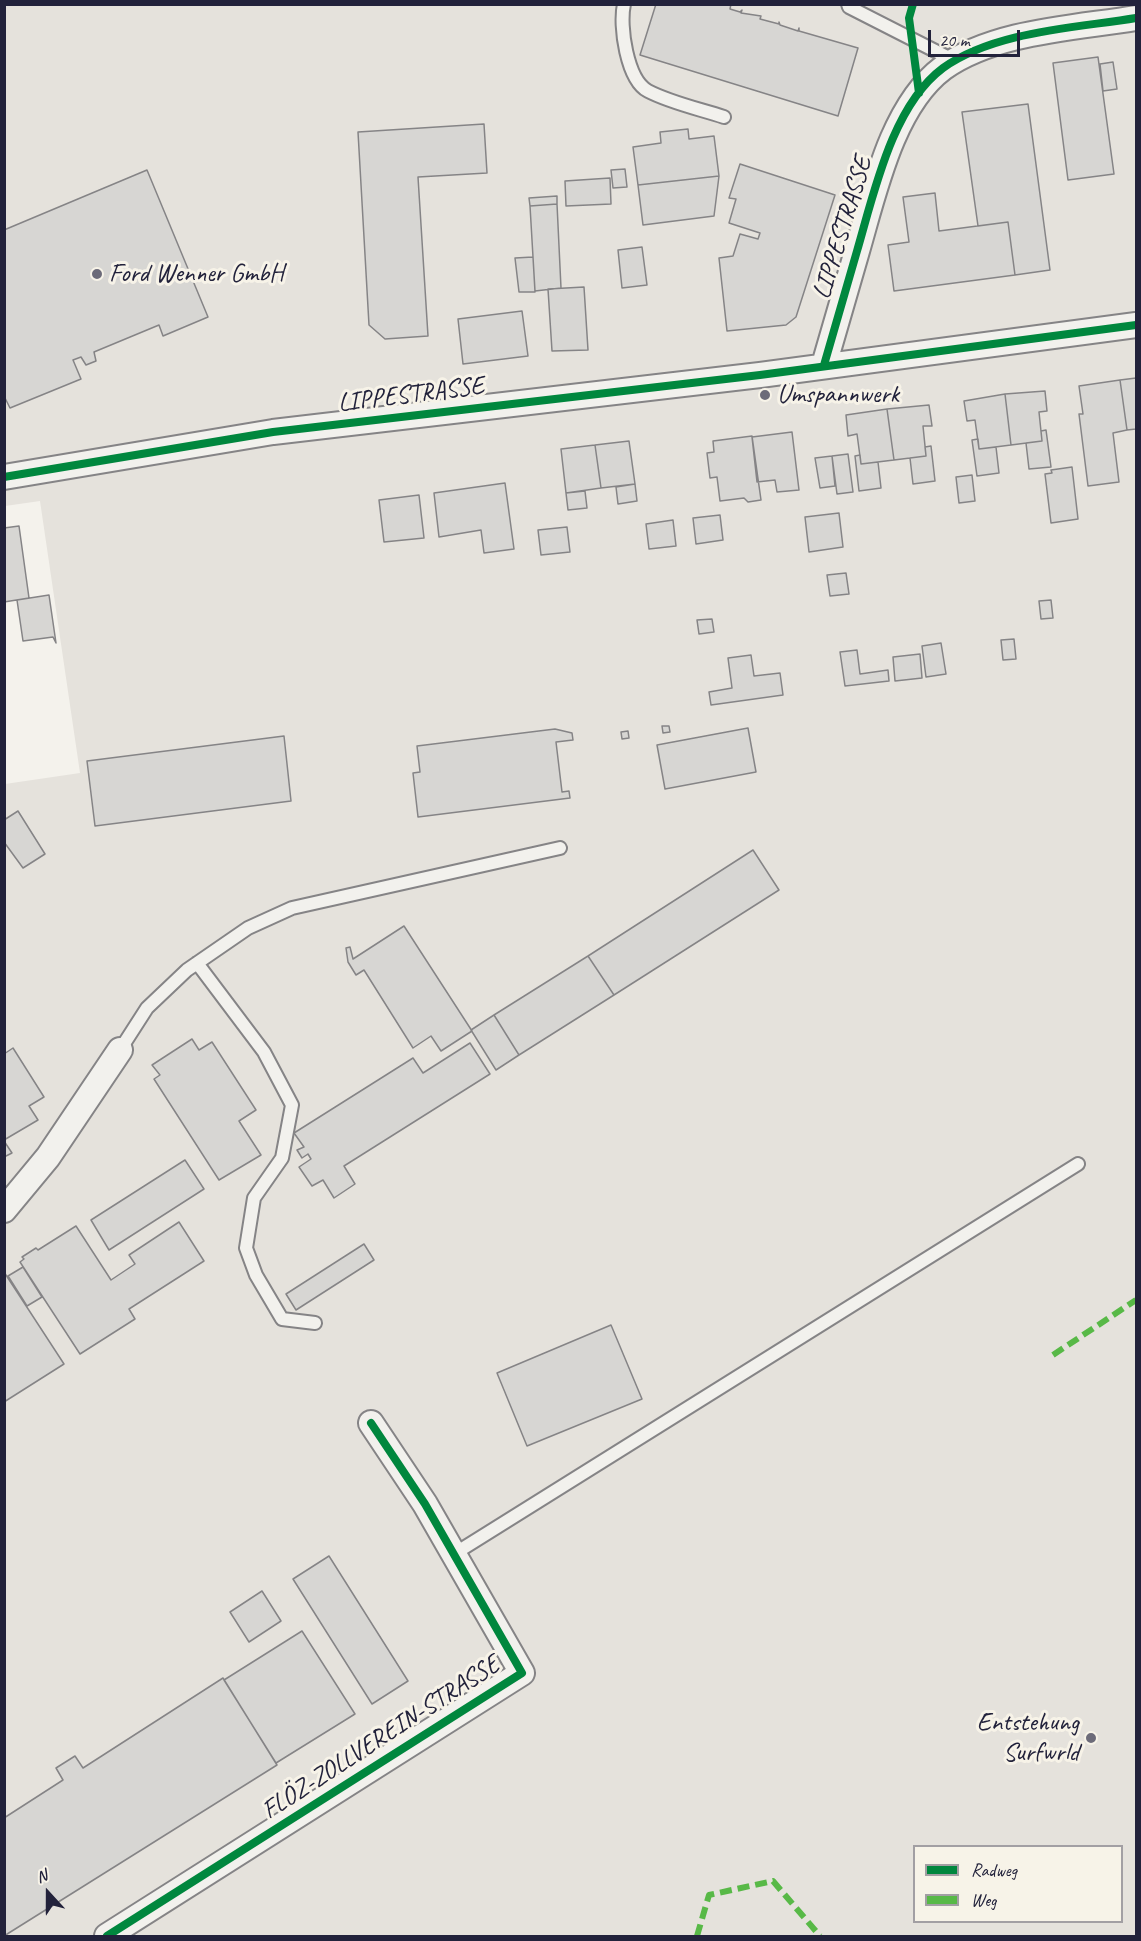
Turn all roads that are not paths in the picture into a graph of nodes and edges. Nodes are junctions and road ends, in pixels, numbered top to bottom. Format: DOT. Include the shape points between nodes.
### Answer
graph roads {
  1 [pos="624,4"];
  2 [pos="848,4"];
  3 [pos="1137,18"];
  4 [pos="956,62"];
  5 [pos="724,117"];
  6 [pos="1137,325"];
  7 [pos="824,365"];
  8 [pos="4,477"];
  9 [pos="560,848"];
  10 [pos="197,963"];
  11 [pos="120,1050"];
  12 [pos="1078,1164"];
  13 [pos="4,1210"];
  14 [pos="315,1323"];
  15 [pos="371,1423"];
  16 [pos="454,1554"];
  17 [pos="107,1936"];
  1 -- 5 [label="lane" via="623,32 630,64 646,91"];
  2 -- 4 [label="lane" via="866,18"];
  3 -- 4 [label="street, LIPPESTRASSE" via="1021,36"];
  4 -- 7 [label="street, LIPPESTRASSE" via="944,68 919,93 882,164"];
  6 -- 7 [label="street, LIPPESTRASSE"];
  7 -- 8 [label="street, LIPPESTRASSE" via="273,432"];
  9 -- 10 [label="lane" via="291,908 248,928"];
  10 -- 11 [label="lane" via="147,1008"];
  10 -- 14 [label="lane" via="264,1052 292,1106 282,1158 254,1198 246,1248 256,1275 282,1320"];
  11 -- 13 [label="street" via="48,1156"];
  12 -- 16 [label="lane"];
  15 -- 16 [label="street, FLÖZ-ZOLLVEREIN-STRASSE"];
  16 -- 17 [label="street, FLÖZ-ZOLLVEREIN-STRASSE" via="522,1673"];
}
